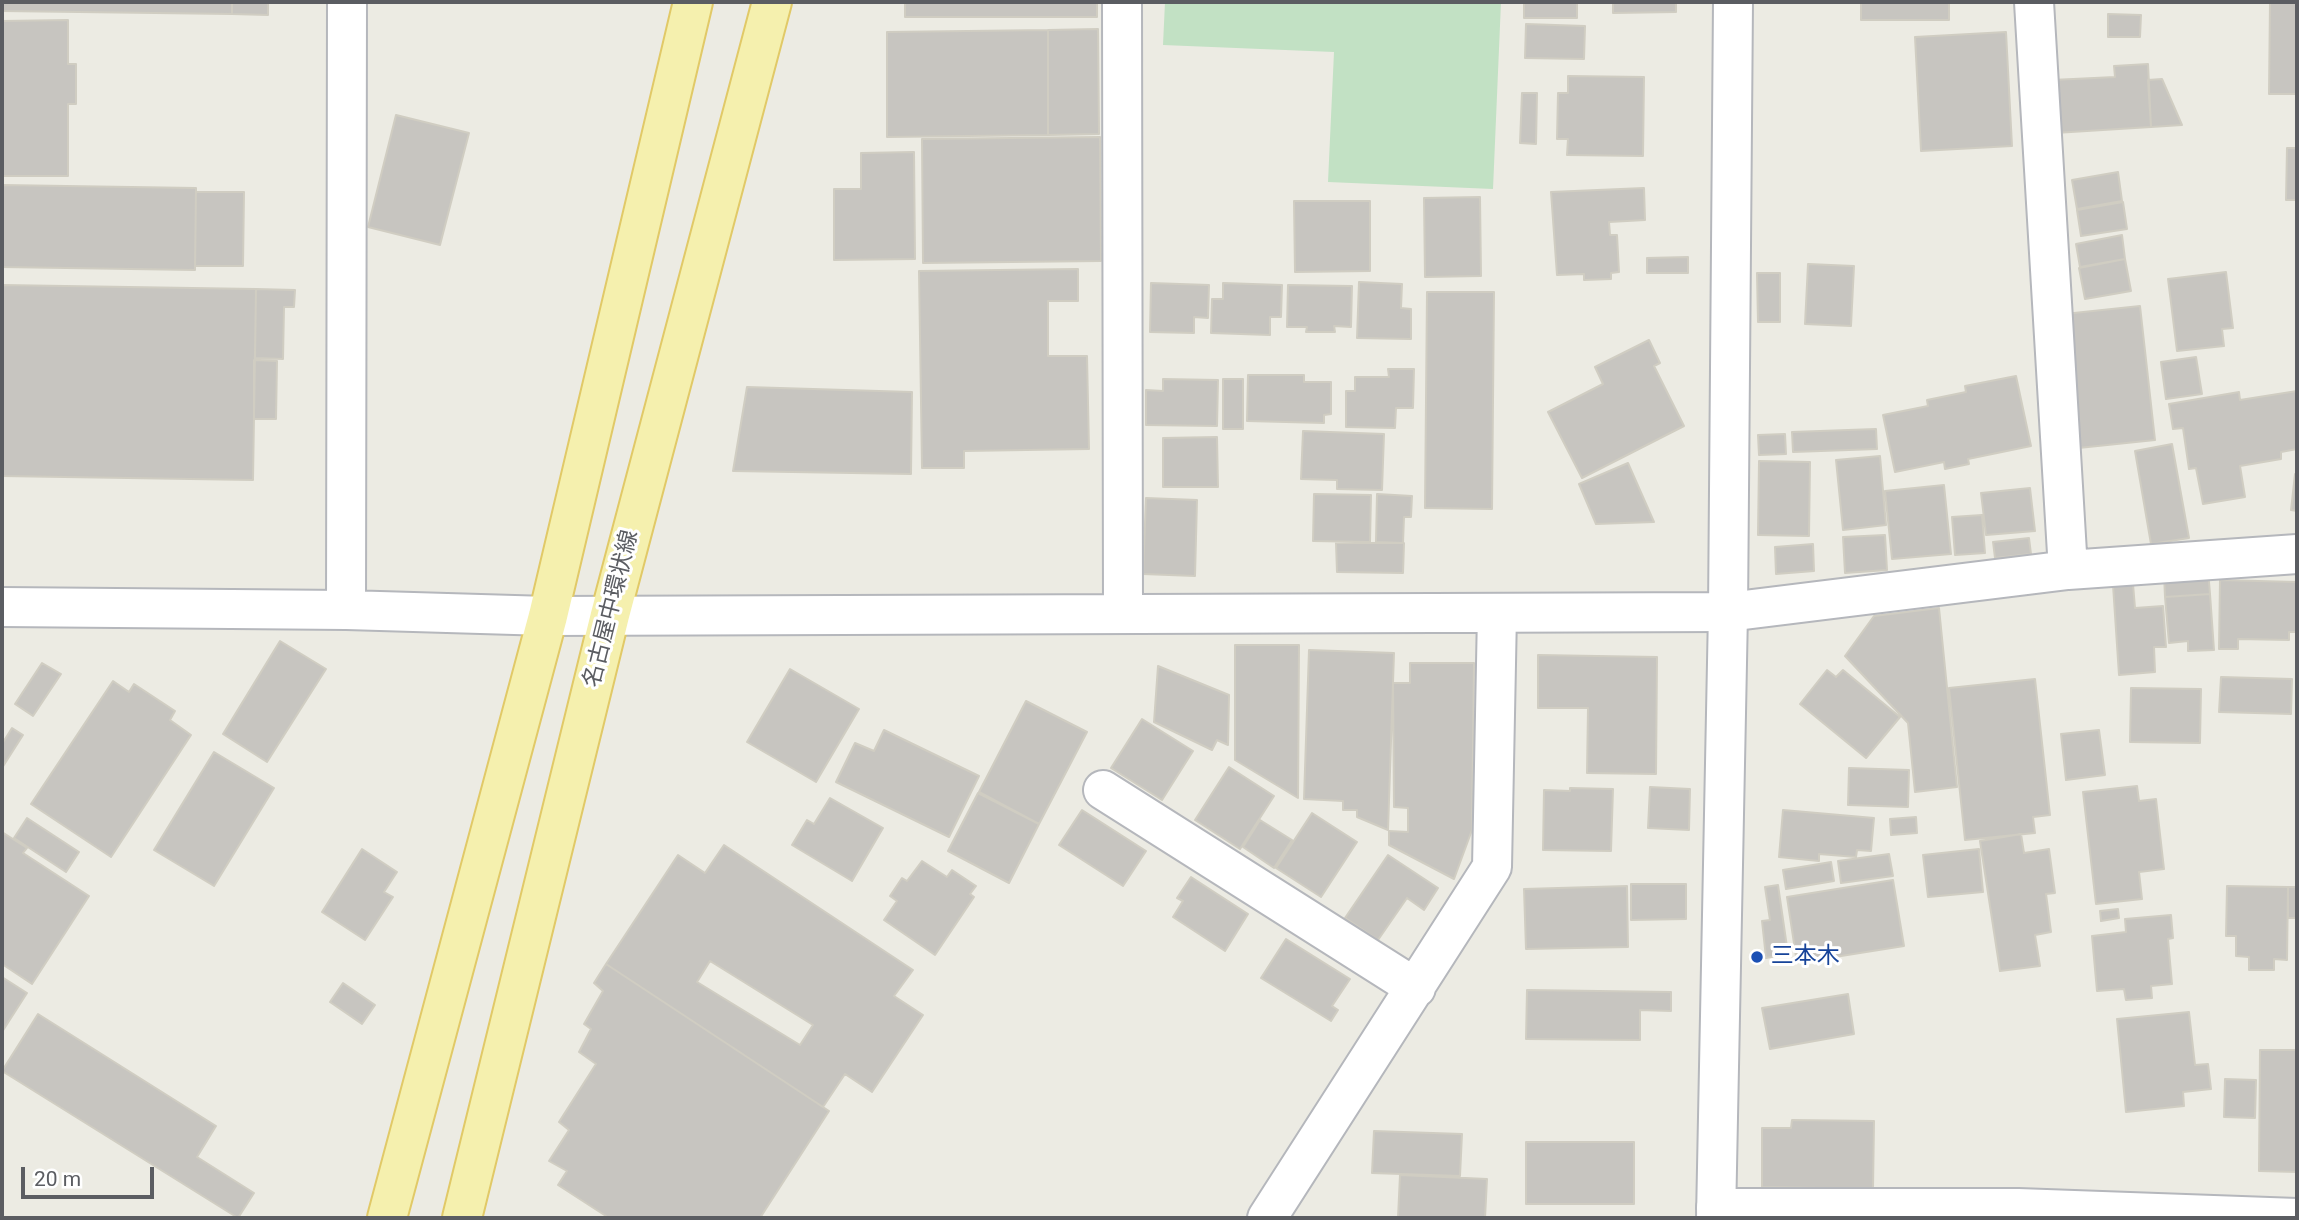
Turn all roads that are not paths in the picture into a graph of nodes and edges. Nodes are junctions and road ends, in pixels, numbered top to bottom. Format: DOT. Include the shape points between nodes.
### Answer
graph roads {
  1 [pos="347,2"];
  2 [pos="693,2"];
  3 [pos="772,2"];
  4 [pos="1122,2"];
  5 [pos="1734,2"];
  6 [pos="2034,2"];
  7 [pos="2297,554"];
  8 [pos="2068,570"];
  9 [pos="2,607"];
  10 [pos="346,610"];
  11 [pos="1728,612"];
  12 [pos="1497,613"];
  13 [pos="1123,614"];
  14 [pos="610,615"];
  15 [pos="548,616"];
  16 [pos="1102,790"];
  17 [pos="1416,988"];
  18 [pos="1716,1213"];
  19 [pos="2018,1213"];
  20 [pos="387,1218"];
  21 [pos="463,1218"];
  22 [pos="1267,1218"];
  23 [pos="2297,1218"];
  1 -- 10 [label="street"];
  2 -- 15 [label="main road"];
  3 -- 14 [label="main road, 名古屋中環状線"];
  4 -- 13 [label="street"];
  5 -- 11 [label="street"];
  6 -- 8 [label="street"];
  7 -- 8 [label="street"];
  8 -- 11 [label="street"];
  9 -- 10 [label="street"];
  10 -- 15 [label="street"];
  11 -- 12 [label="street"];
  11 -- 18 [label="street"];
  12 -- 13 [label="street"];
  12 -- 17 [label="street" via="1492,867"];
  13 -- 14 [label="street"];
  14 -- 15 [label="street"];
  14 -- 21 [label="main road, 名古屋中環状線"];
  15 -- 20 [label="main road"];
  16 -- 17 [label="street"];
  17 -- 22 [label="street"];
  18 -- 19 [label="street"];
  19 -- 23 [label="street"];
}
